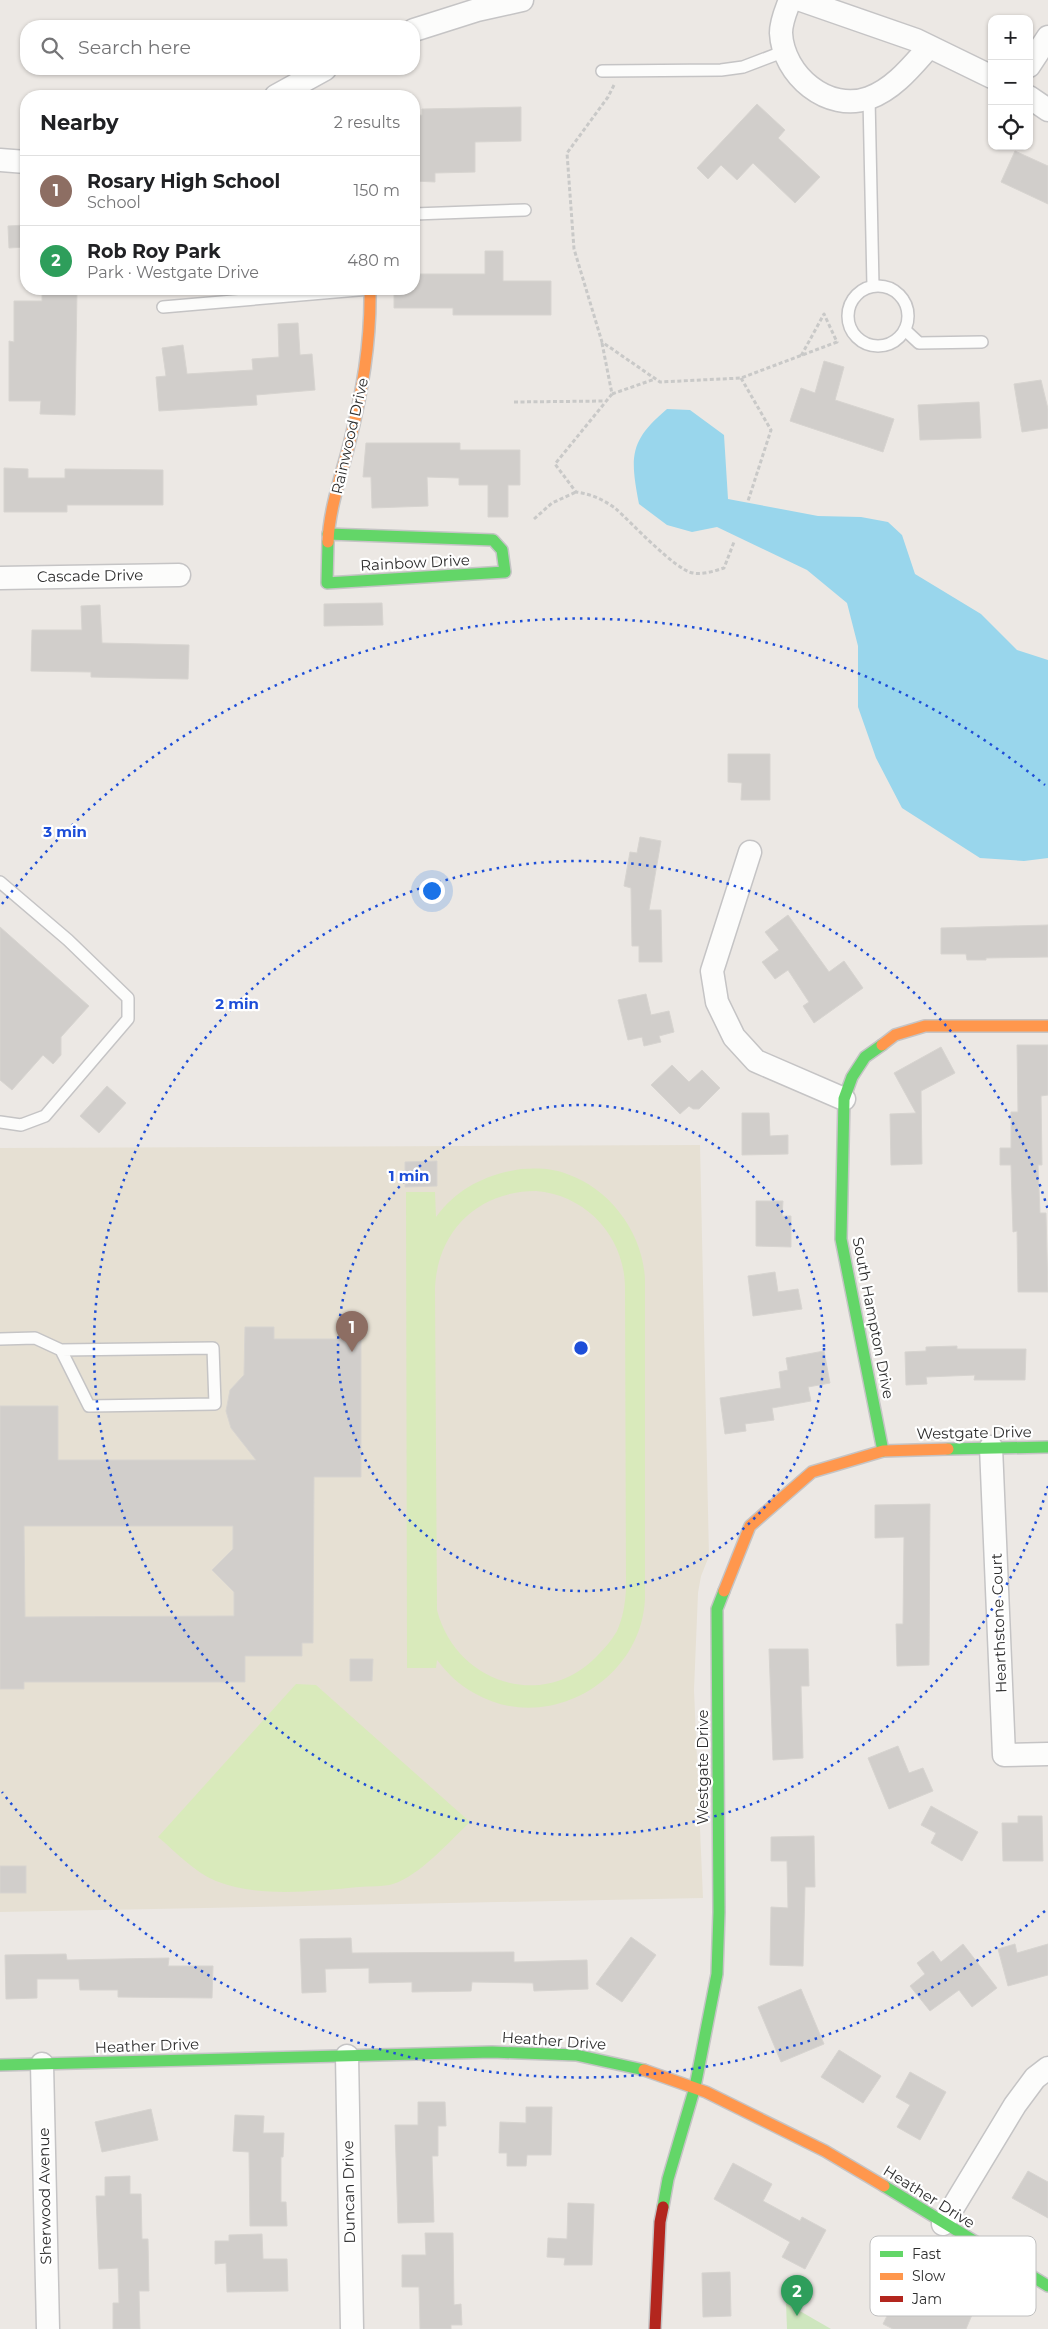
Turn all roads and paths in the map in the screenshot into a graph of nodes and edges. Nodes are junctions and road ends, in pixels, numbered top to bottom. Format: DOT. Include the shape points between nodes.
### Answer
graph roads {
  1 [pos="522,0"];
  2 [pos="790,0"];
  3 [pos="801,0"];
  4 [pos="420,28"];
  5 [pos="1048,36"];
  6 [pos="929,47"];
  7 [pos="785,51"];
  8 [pos="1033,60"];
  9 [pos="602,71"];
  10 [pos="620,71"];
  11 [pos="320,75"];
  12 [pos="988,75"];
  13 [pos="308,88"];
  14 [pos="869,98"];
  15 [pos="1033,100"];
  16 [pos="1048,110"];
  17 [pos="0,160"];
  18 [pos="20,162"];
  19 [pos="525,210"];
  20 [pos="420,214"];
  21 [pos="873,286"];
  22 [pos="301,295"];
  23 [pos="370,295"];
  24 [pos="163,307"];
  25 [pos="905,330"];
  26 [pos="602,342"];
  27 [pos="982,342"];
  28 [pos="800,356"];
  29 [pos="741,378"];
  30 [pos="655,379"];
  31 [pos="612,394"];
  32 [pos="606,401"];
  33 [pos="514,402"];
  34 [pos="576,492"];
  35 [pos="748,501"];
  36 [pos="534,519"];
  37 [pos="328,534"];
  38 [pos="734,542"];
  39 [pos="179,574"];
  40 [pos="0,578"];
  41 [pos="327,583"];
  42 [pos="750,852"];
  43 [pos="0,882"];
  44 [pos="1048,1026"];
  45 [pos="844,1099"];
  46 [pos="0,1122"];
  47 [pos="0,1339"];
  48 [pos="61,1350"];
  49 [pos="991,1447"];
  50 [pos="1048,1447"];
  51 [pos="883,1451"];
  52 [pos="1048,1754"];
  53 [pos="347,2056"];
  54 [pos="42,2064"];
  55 [pos="0,2065"];
  56 [pos="1048,2068"];
  57 [pos="695,2087"];
  58 [pos="943,2224"];
  59 [pos="963,2236"];
  60 [pos="1036,2279"];
  61 [pos="1048,2286"];
  62 [pos="48,2329"];
  63 [pos="352,2329"];
  64 [pos="655,2329"];
  1 -- 4 [label="street"];
  2 -- 7 [label="street" via="782,21"];
  3 -- 6 [label="street"];
  5 -- 8 [label="street"];
  6 -- 12 [label="street"];
  6 -- 14 [label="street" via="900,79"];
  7 -- 10 [label="lane" via="736,68"];
  7 -- 14 [label="street" via="788,62 810,89 844,102"];
  9 -- 10 [label="lane"];
  10 -- 26 [label="path" via="608,97 567,153 574,249"];
  11 -- 13 [label="street"];
  14 -- 21 [label="lane"];
  15 -- 16 [label="street"];
  17 -- 18 [label="street"];
  19 -- 20 [label="lane"];
  21 -- 25 [label="lane" via="892,289 906,302"];
  21 -- 25 [label="lane" via="859,293 850,305 849,325 854,334 871,346 882,346 899,338"];
  22 -- 24 [label="lane"];
  23 -- 37 [label="street, Rainwood Drive" via="364,378"];
  25 -- 27 [label="lane" via="919,343"];
  26 -- 30 [label="path"];
  26 -- 31 [label="path"];
  28 -- 28 [label="path" via="837,342 824,314 819,322"];
  28 -- 29 [label="path"];
  29 -- 30 [label="path" via="660,382"];
  29 -- 35 [label="path" via="771,430"];
  30 -- 31 [label="path"];
  31 -- 32 [label="path"];
  32 -- 33 [label="path"];
  32 -- 34 [label="path" via="556,464"];
  34 -- 36 [label="path" via="552,503"];
  34 -- 38 [label="path" via="604,500 679,567 692,573 724,568"];
  37 -- 41 [label="street, Rainwood Drive"];
  37 -- 41 [label="street, Rainbow Drive" via="493,540 504,553 505,572"];
  39 -- 40 [label="street, Cascade Drive"];
  42 -- 45 [label="street" via="716,952 712,971 716,1002 734,1037 756,1061"];
  43 -- 46 [label="lane" via="68,940 128,998 128,1019 45,1116 21,1125"];
  44 -- 45 [label="street, South Hampton Drive" via="925,1026 895,1035 866,1057 852,1077"];
  45 -- 51 [label="street, South Hampton Drive" via="842,1239"];
  47 -- 48 [label="lane" via="35,1338"];
  48 -- 48 [label="lane" via="213,1348 215,1404 89,1406"];
  49 -- 50 [label="street, Westgate Drive"];
  49 -- 51 [label="street, Westgate Drive"];
  49 -- 52 [label="street, Hearthstone Court" via="1004,1755"];
  51 -- 57 [label="street, Westgate Drive" via="812,1472 750,1526 717,1609 717,1965"];
  53 -- 54 [label="street, Heather Drive"];
  53 -- 57 [label="street, Heather Drive" via="492,2052 576,2055 621,2062"];
  53 -- 63 [label="street, Duncan Drive"];
  54 -- 55 [label="street, Heather Drive"];
  54 -- 62 [label="street, Sherwood Avenue"];
  56 -- 58 [label="street" via="1035,2078 1015,2105"];
  57 -- 58 [label="street, Heather Drive" via="825,2151"];
  57 -- 64 [label="street, Westgate Drive" via="668,2179 660,2222"];
  58 -- 59 [label="street, Heather Drive"];
  60 -- 61 [label="street, Heather Drive"];
}
